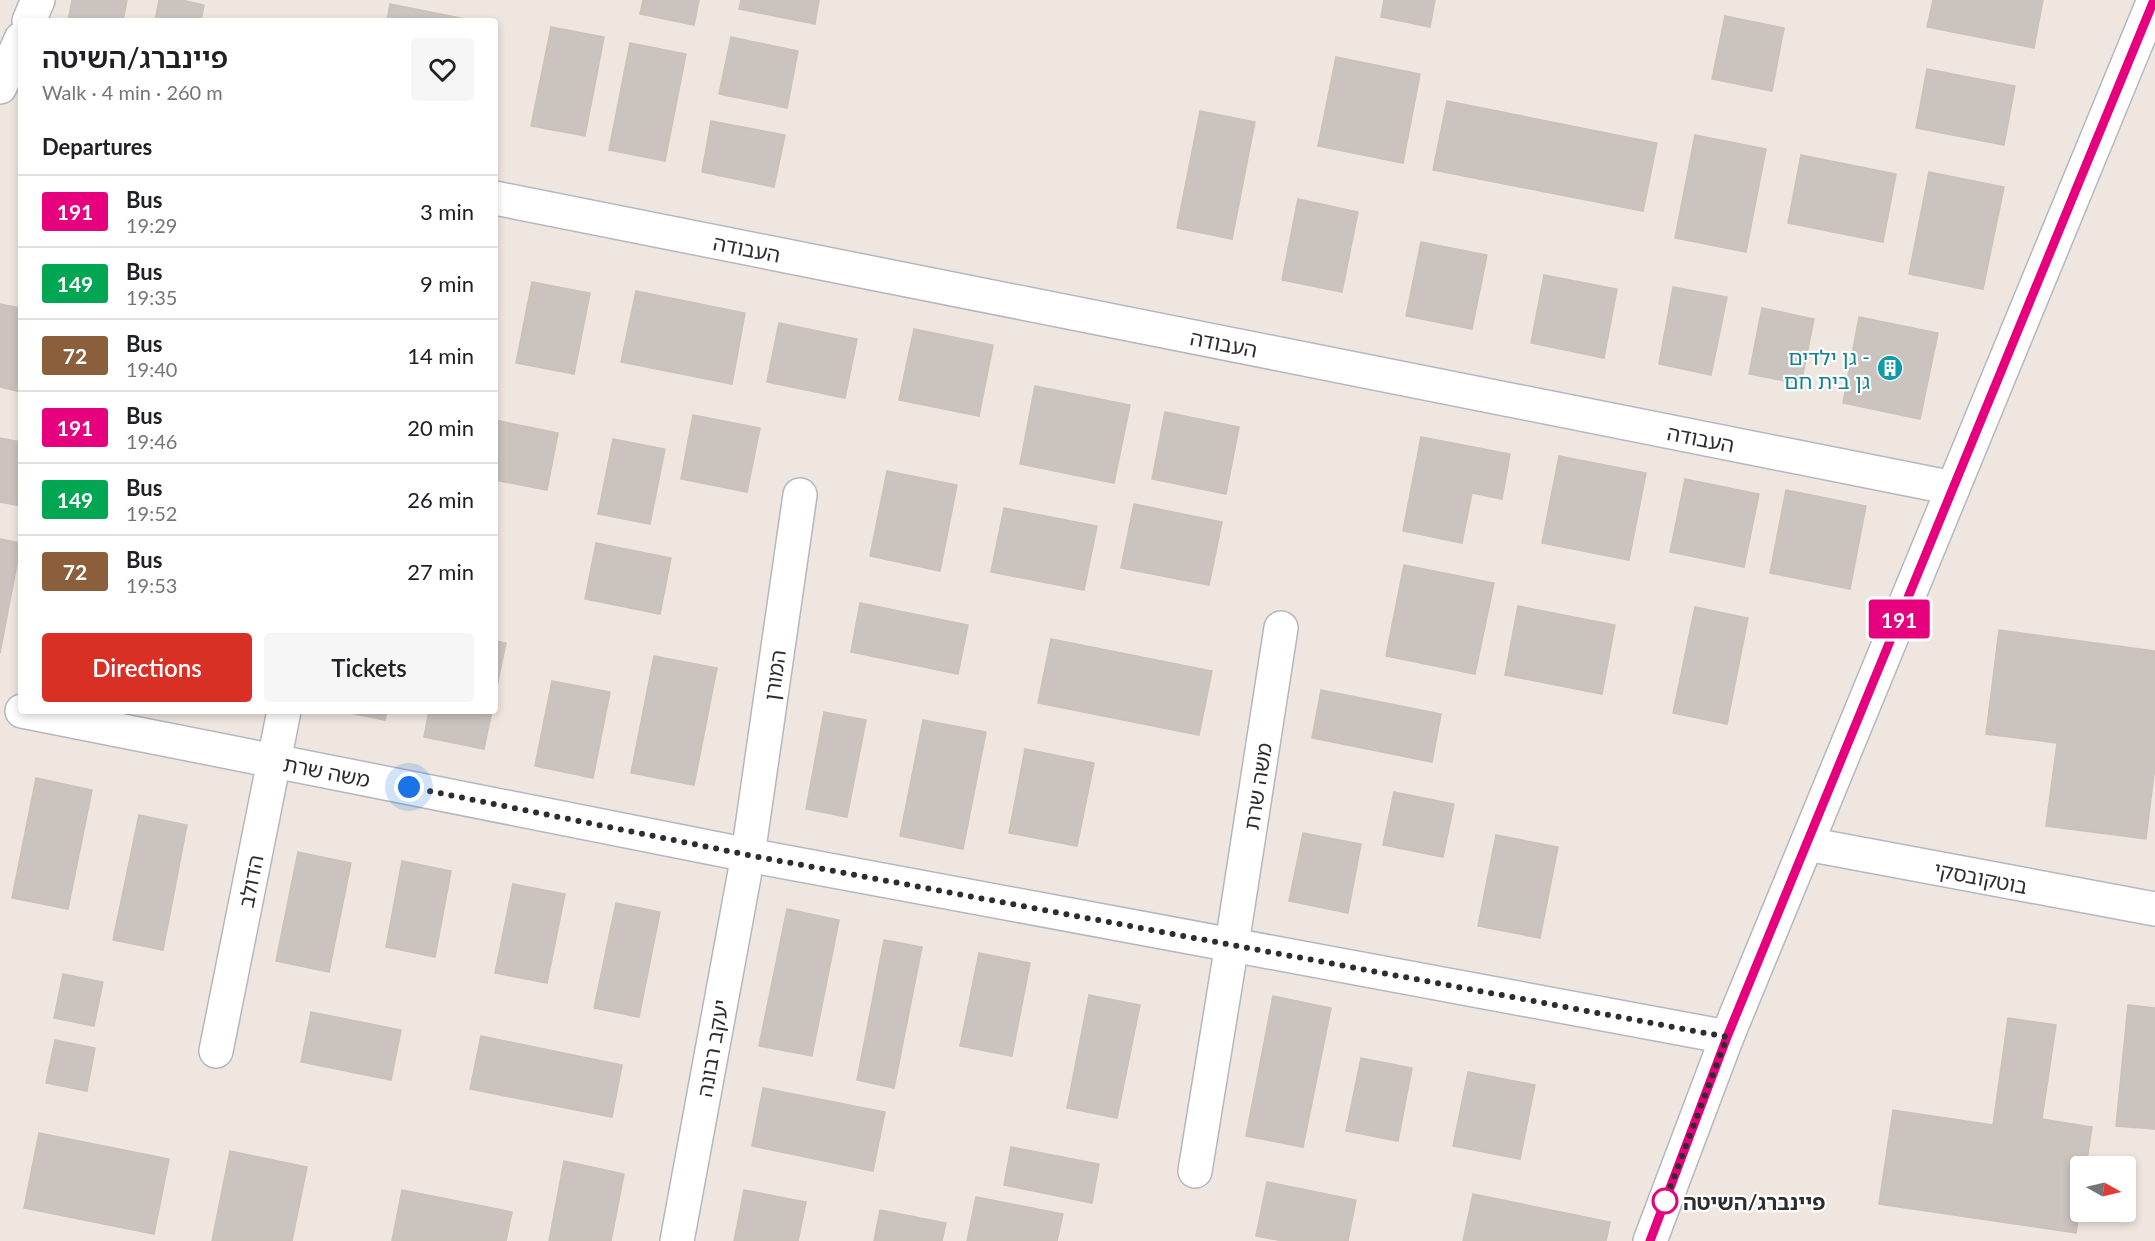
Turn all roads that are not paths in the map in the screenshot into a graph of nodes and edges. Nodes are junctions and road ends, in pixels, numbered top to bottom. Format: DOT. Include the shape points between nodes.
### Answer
graph roads {
  1 [pos="38,0"];
  2 [pos="2154,0"];
  3 [pos="30,18"];
  4 [pos="2148,32"];
  5 [pos="18,46"];
  6 [pos="0,87"];
  7 [pos="0,100"];
  8 [pos="18,103"];
  9 [pos="498,199"];
  10 [pos="1953,488"];
  11 [pos="800,495"];
  12 [pos="1281,628"];
  13 [pos="0,707"];
  14 [pos="18,710"];
  15 [pos="37,714"];
  16 [pos="283,714"];
  17 [pos="274,760"];
  18 [pos="1807,844"];
  19 [pos="748,855"];
  20 [pos="2155,909"];
  21 [pos="1232,944"];
  22 [pos="1727,1037"];
  23 [pos="216,1051"];
  24 [pos="1195,1171"];
  25 [pos="677,1241"];
  26 [pos="1650,1241"];
  1 -- 3 [label="street"];
  2 -- 4 [label="street"];
  4 -- 10 [label="street"];
  5 -- 6 [label="street"];
  7 -- 8 [label="street"];
  9 -- 10 [label="street, העבודה"];
  10 -- 18 [label="street"];
  11 -- 19 [label="street, המורן"];
  12 -- 21 [label="street, משה שרת"];
  13 -- 14 [label="street, משה שרת"];
  15 -- 17 [label="street, משה שרת"];
  16 -- 17 [label="street, הדולב"];
  17 -- 19 [label="street, משה שרת"];
  17 -- 23 [label="street, הדולב"];
  18 -- 20 [label="street, בוטקובסקי"];
  18 -- 22 [label="street"];
  19 -- 21 [label="street, משה שרת"];
  19 -- 25 [label="street, יעקב רבונה"];
  21 -- 22 [label="street, משה שרת"];
  21 -- 24 [label="street, משה שרת"];
  22 -- 26 [label="street"];
}
